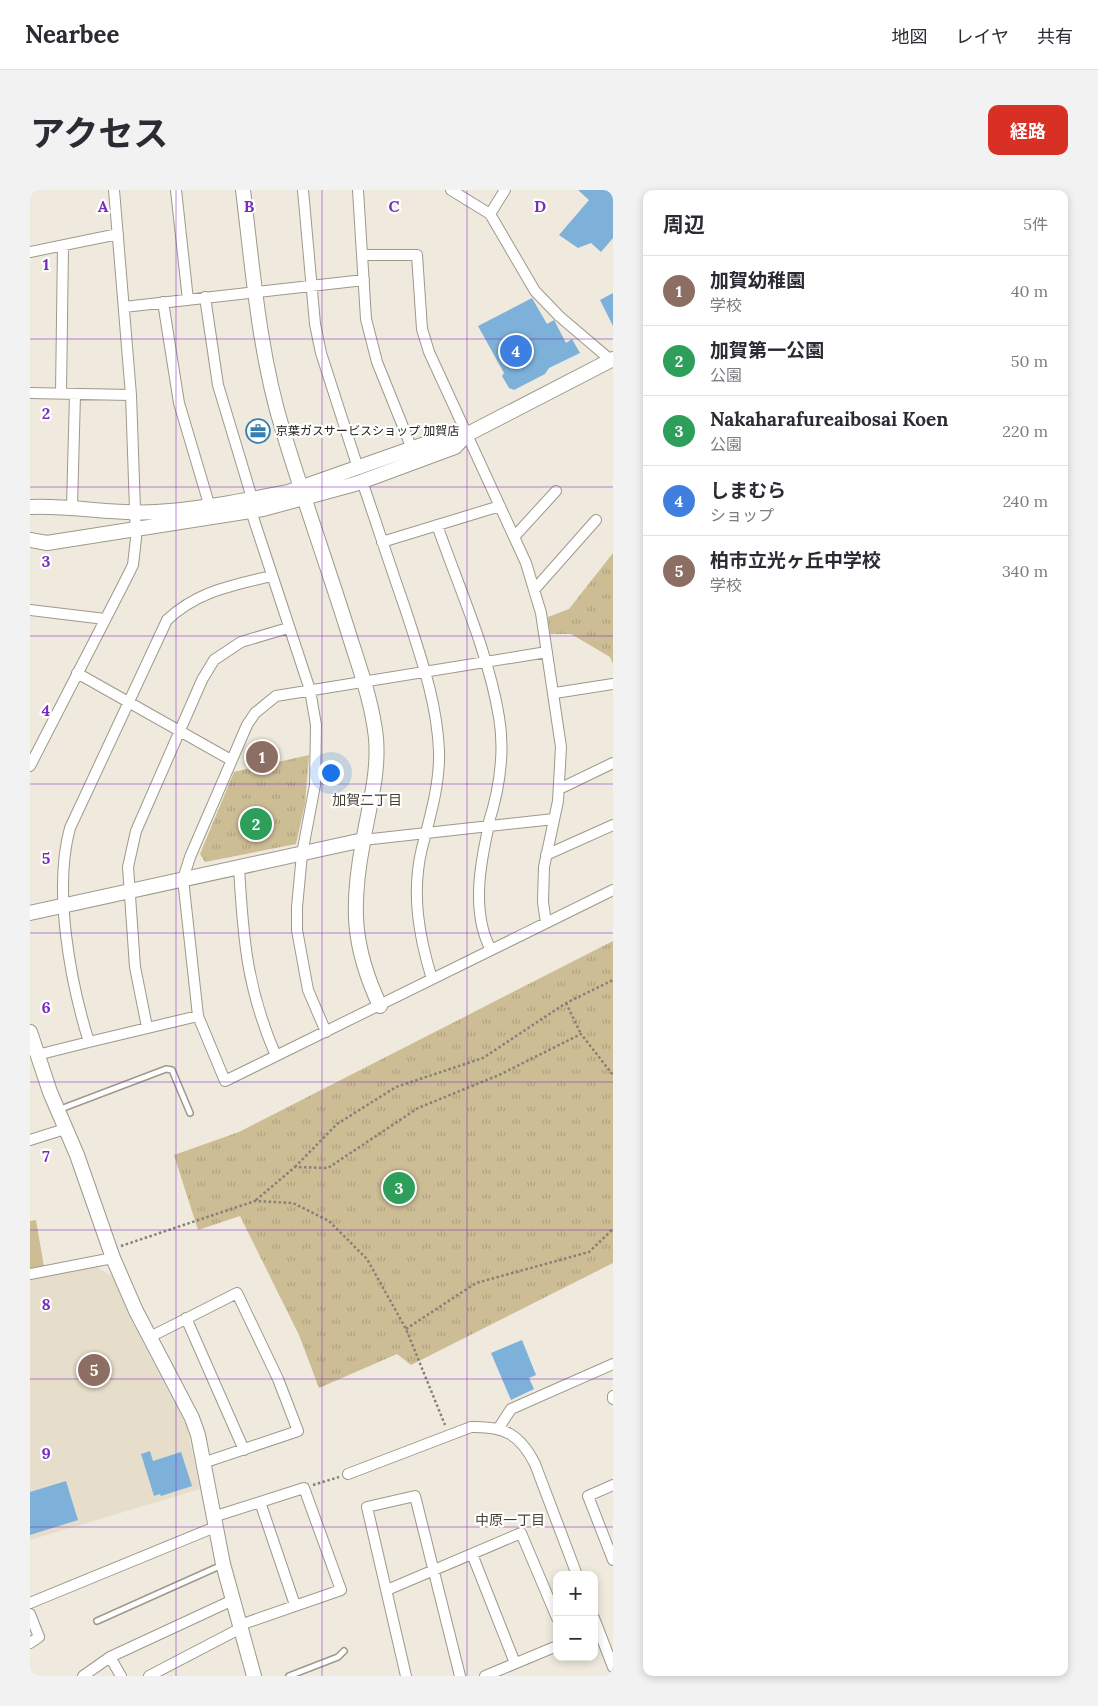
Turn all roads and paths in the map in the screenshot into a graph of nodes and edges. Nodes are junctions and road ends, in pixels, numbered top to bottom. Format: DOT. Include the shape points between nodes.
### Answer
graph roads {
  1 [pos="114,190"];
  2 [pos="176,190"];
  3 [pos="244,190"];
  4 [pos="303,190"];
  5 [pos="358,190"];
  6 [pos="451,190"];
  7 [pos="505,190"];
  8 [pos="490,214"];
  9 [pos="118,234"];
  10 [pos="63,246"];
  11 [pos="30,252"];
  12 [pos="362,255"];
  13 [pos="364,280"];
  14 [pos="312,285"];
  15 [pos="255,292"];
  16 [pos="205,298"];
  17 [pos="188,300"];
  18 [pos="163,302"];
  19 [pos="124,307"];
  20 [pos="612,360"];
  21 [pos="30,393"];
  22 [pos="61,393"];
  23 [pos="75,394"];
  24 [pos="131,395"];
  25 [pos="466,435"];
  26 [pos="412,449"];
  27 [pos="360,475"];
  28 [pos="556,491"];
  29 [pos="304,493"];
  30 [pos="209,504"];
  31 [pos="251,505"];
  32 [pos="30,506"];
  33 [pos="500,506"];
  34 [pos="72,507"];
  35 [pos="134,512"];
  36 [pos="596,520"];
  37 [pos="437,525"];
  38 [pos="135,529"];
  39 [pos="514,537"];
  40 [pos="30,540"];
  41 [pos="382,542"];
  42 [pos="271,576"];
  43 [pos="534,590"];
  44 [pos="30,610"];
  45 [pos="106,619"];
  46 [pos="288,628"];
  47 [pos="547,652"];
  48 [pos="485,661"];
  49 [pos="426,672"];
  50 [pos="76,673"];
  51 [pos="364,681"];
  52 [pos="613,684"];
  53 [pos="310,690"];
  54 [pos="555,693"];
  55 [pos="128,701"];
  56 [pos="180,732"];
  57 [pos="231,760"];
  58 [pos="613,763"];
  59 [pos="30,766"];
  60 [pos="559,789"];
  61 [pos="554,818"];
  62 [pos="489,825"];
  63 [pos="613,825"];
  64 [pos="427,832"];
  65 [pos="363,840"];
  66 [pos="302,854"];
  67 [pos="546,855"];
  68 [pos="240,866"];
  69 [pos="184,879"];
  70 [pos="128,890"];
  71 [pos="613,890"];
  72 [pos="65,905"];
  73 [pos="30,913"];
  74 [pos="546,923"];
  75 [pos="491,950"];
  76 [pos="432,979"];
  77 [pos="613,980"];
  78 [pos="566,1003"];
  79 [pos="380,1006"];
  80 [pos="198,1016"];
  81 [pos="147,1027"];
  82 [pos="30,1032"];
  83 [pos="326,1032"];
  84 [pos="581,1034"];
  85 [pos="89,1042"];
  86 [pos="37,1055"];
  87 [pos="276,1056"];
  88 [pos="613,1075"];
  89 [pos="57,1110"];
  90 [pos="190,1113"];
  91 [pos="65,1129"];
  92 [pos="30,1140"];
  93 [pos="295,1166"];
  94 [pos="255,1201"];
  95 [pos="613,1229"];
  96 [pos="111,1253"];
  97 [pos="30,1274"];
  98 [pos="186,1318"];
  99 [pos="406,1329"];
  100 [pos="150,1337"];
  101 [pos="613,1364"];
  102 [pos="498,1429"];
  103 [pos="449,1435"];
  104 [pos="244,1450"];
  105 [pos="203,1464"];
  106 [pos="348,1474"];
  107 [pos="613,1485"];
  108 [pos="304,1488"];
  109 [pos="260,1502"];
  110 [pos="214,1522"];
  111 [pos="472,1554"];
  112 [pos="613,1560"];
  113 [pos="223,1564"];
  114 [pos="435,1570"];
  115 [pos="575,1571"];
  116 [pos="387,1590"];
  117 [pos="233,1600"];
  118 [pos="30,1604"];
  119 [pos="295,1605"];
  120 [pos="30,1614"];
  121 [pos="556,1616"];
  122 [pos="97,1621"];
  123 [pos="240,1626"];
  124 [pos="598,1628"];
  125 [pos="30,1643"];
  126 [pos="553,1648"];
  127 [pos="344,1651"];
  128 [pos="110,1657"];
  129 [pos="515,1663"];
  130 [pos="613,1667"];
  131 [pos="83,1676"];
  132 [pos="120,1676"];
  133 [pos="149,1676"];
  134 [pos="254,1676"];
  135 [pos="289,1676"];
  136 [pos="406,1676"];
  137 [pos="460,1676"];
  138 [pos="485,1676"];
  1 -- 9 [label="street"];
  2 -- 17 [label="street"];
  3 -- 15 [label="street"];
  4 -- 14 [label="street"];
  5 -- 12 [label="street"];
  6 -- 8 [label="street"];
  7 -- 8 [label="street"];
  8 -- 20 [label="street" via="534,291"];
  9 -- 10 [label="street"];
  9 -- 19 [label="street"];
  10 -- 11 [label="street"];
  10 -- 22 [label="street"];
  12 -- 13 [label="street"];
  12 -- 25 [label="street" via="417,255 422,329"];
  13 -- 14 [label="street"];
  13 -- 26 [label="street" via="366,319 377,362"];
  14 -- 15 [label="street"];
  14 -- 27 [label="street" via="321,353"];
  15 -- 16 [label="street"];
  15 -- 29 [label="street" via="262,343 282,430"];
  16 -- 17 [label="street"];
  16 -- 31 [label="street" via="218,385"];
  17 -- 18 [label="street"];
  18 -- 19 [label="street"];
  18 -- 30 [label="street" via="179,403"];
  19 -- 24 [label="street"];
  20 -- 25 [label="street"];
  21 -- 22 [label="street"];
  22 -- 23 [label="street"];
  23 -- 24 [label="street"];
  23 -- 34 [label="street"];
  24 -- 35 [label="street"];
  25 -- 26 [label="street" via="450,435"];
  25 -- 27 [label="street" via="455,447"];
  25 -- 33 [label="street"];
  26 -- 27 [label="street"];
  27 -- 29 [label="street"];
  27 -- 41 [label="street"];
  28 -- 39 [label="street"];
  29 -- 31 [label="street"];
  29 -- 51 [label="street"];
  30 -- 31 [label="street"];
  30 -- 35 [label="street"];
  31 -- 38 [label="street"];
  31 -- 42 [label="street"];
  32 -- 34 [label="street"];
  33 -- 37 [label="street"];
  33 -- 39 [label="street"];
  34 -- 35 [label="street"];
  35 -- 38 [label="street"];
  36 -- 43 [label="street"];
  37 -- 41 [label="street"];
  37 -- 48 [label="street"];
  38 -- 40 [label="street" via="47,543"];
  38 -- 45 [label="street" via="132,565"];
  39 -- 43 [label="street"];
  41 -- 49 [label="street"];
  42 -- 46 [label="street"];
  42 -- 55 [label="street" via="209,592 184,605 167,620"];
  43 -- 47 [label="street"];
  44 -- 45 [label="street"];
  45 -- 50 [label="street"];
  46 -- 53 [label="street"];
  46 -- 56 [label="street" via="241,642 214,660"];
  47 -- 48 [label="street"];
  47 -- 54 [label="street"];
  48 -- 49 [label="street"];
  48 -- 62 [label="street" via="501,737 499,783"];
  49 -- 51 [label="street"];
  49 -- 64 [label="street" via="433,697 439,753"];
  50 -- 55 [label="street"];
  50 -- 59 [label="street"];
  51 -- 53 [label="street"];
  51 -- 65 [label="street" via="376,737 377,764"];
  52 -- 54 [label="street"];
  53 -- 57 [label="street" via="276,696 260,708 247,725"];
  53 -- 66 [label="street" via="318,760"];
  54 -- 60 [label="street" via="561,748"];
  55 -- 56 [label="street"];
  55 -- 72 [label="street" via="70,828 62,871"];
  56 -- 57 [label="street"];
  56 -- 70 [label="street" via="136,831 128,866"];
  57 -- 69 [label="street" via="190,857"];
  58 -- 60 [label="street"];
  60 -- 61 [label="street"];
  61 -- 62 [label="street"];
  61 -- 67 [label="street"];
  62 -- 64 [label="street"];
  62 -- 75 [label="street" via="479,904 485,939"];
  63 -- 67 [label="street"];
  64 -- 65 [label="street"];
  64 -- 76 [label="street" via="417,891 423,950"];
  65 -- 66 [label="street"];
  65 -- 79 [label="street" via="356,888 356,926 365,973"];
  66 -- 68 [label="street"];
  66 -- 83 [label="street" via="297,930 308,990"];
  67 -- 74 [label="street" via="543,902"];
  68 -- 69 [label="street"];
  68 -- 87 [label="street" via="250,979 263,1027"];
  69 -- 70 [label="street"];
  69 -- 80 [label="street"];
  70 -- 72 [label="street"];
  70 -- 81 [label="street" via="136,967"];
  71 -- 74 [label="street"];
  72 -- 73 [label="street"];
  72 -- 85 [label="street" via="72,977"];
  74 -- 75 [label="street"];
  75 -- 76 [label="street"];
  76 -- 79 [label="street"];
  77 -- 78 [label="path"];
  78 -- 84 [label="path"];
  78 -- 93 [label="path" via="483,1058 396,1087 337,1124"];
  79 -- 83 [label="street"];
  80 -- 81 [label="street"];
  80 -- 87 [label="street" via="225,1081"];
  81 -- 85 [label="street"];
  82 -- 86 [label="street"];
  83 -- 87 [label="street"];
  84 -- 88 [label="path"];
  84 -- 93 [label="path" via="499,1075 418,1108 328,1168"];
  85 -- 86 [label="street"];
  86 -- 89 [label="street"];
  89 -- 90 [label="lane" via="166,1069 172,1070"];
  89 -- 91 [label="street"];
  91 -- 92 [label="street"];
  91 -- 96 [label="street" via="78,1155"];
  93 -- 94 [label="path"];
  94 -- 96 [label="path"];
  94 -- 99 [label="path" via="294,1203 329,1222 367,1259"];
  95 -- 99 [label="path" via="589,1252 476,1283"];
  96 -- 97 [label="street"];
  96 -- 100 [label="street"];
  98 -- 100 [label="street"];
  98 -- 104 [label="street"];
  98 -- 104 [label="street" via="237,1293 278,1379 298,1431"];
  99 -- 103 [label="path"];
  100 -- 105 [label="street" via="192,1418"];
  101 -- 102 [label="street" via="511,1409"];
  102 -- 103 [label="street" via="471,1427"];
  102 -- 115 [label="street" via="510,1433 528,1450"];
  103 -- 106 [label="street"];
  104 -- 105 [label="street"];
  105 -- 110 [label="street"];
  106 -- 108 [label="path"];
  107 -- 112 [label="street" via="588,1496"];
  108 -- 109 [label="street"];
  108 -- 119 [label="street" via="341,1590"];
  109 -- 110 [label="street"];
  109 -- 119 [label="street"];
  110 -- 113 [label="street"];
  110 -- 118 [label="street"];
  111 -- 114 [label="street"];
  111 -- 121 [label="street" via="521,1533"];
  111 -- 129 [label="street"];
  113 -- 117 [label="street"];
  113 -- 122 [label="lane"];
  114 -- 116 [label="street"];
  114 -- 116 [label="street" via="415,1496 367,1506"];
  114 -- 137 [label="street"];
  116 -- 136 [label="street"];
  117 -- 123 [label="street"];
  117 -- 128 [label="street"];
  119 -- 123 [label="street"];
  120 -- 125 [label="street" via="39,1637"];
  123 -- 133 [label="street"];
  123 -- 134 [label="street"];
  124 -- 130 [label="street"];
  126 -- 129 [label="street"];
  127 -- 135 [label="lane" via="338,1657"];
  128 -- 131 [label="street"];
  128 -- 132 [label="street"];
  129 -- 138 [label="street"];
}
